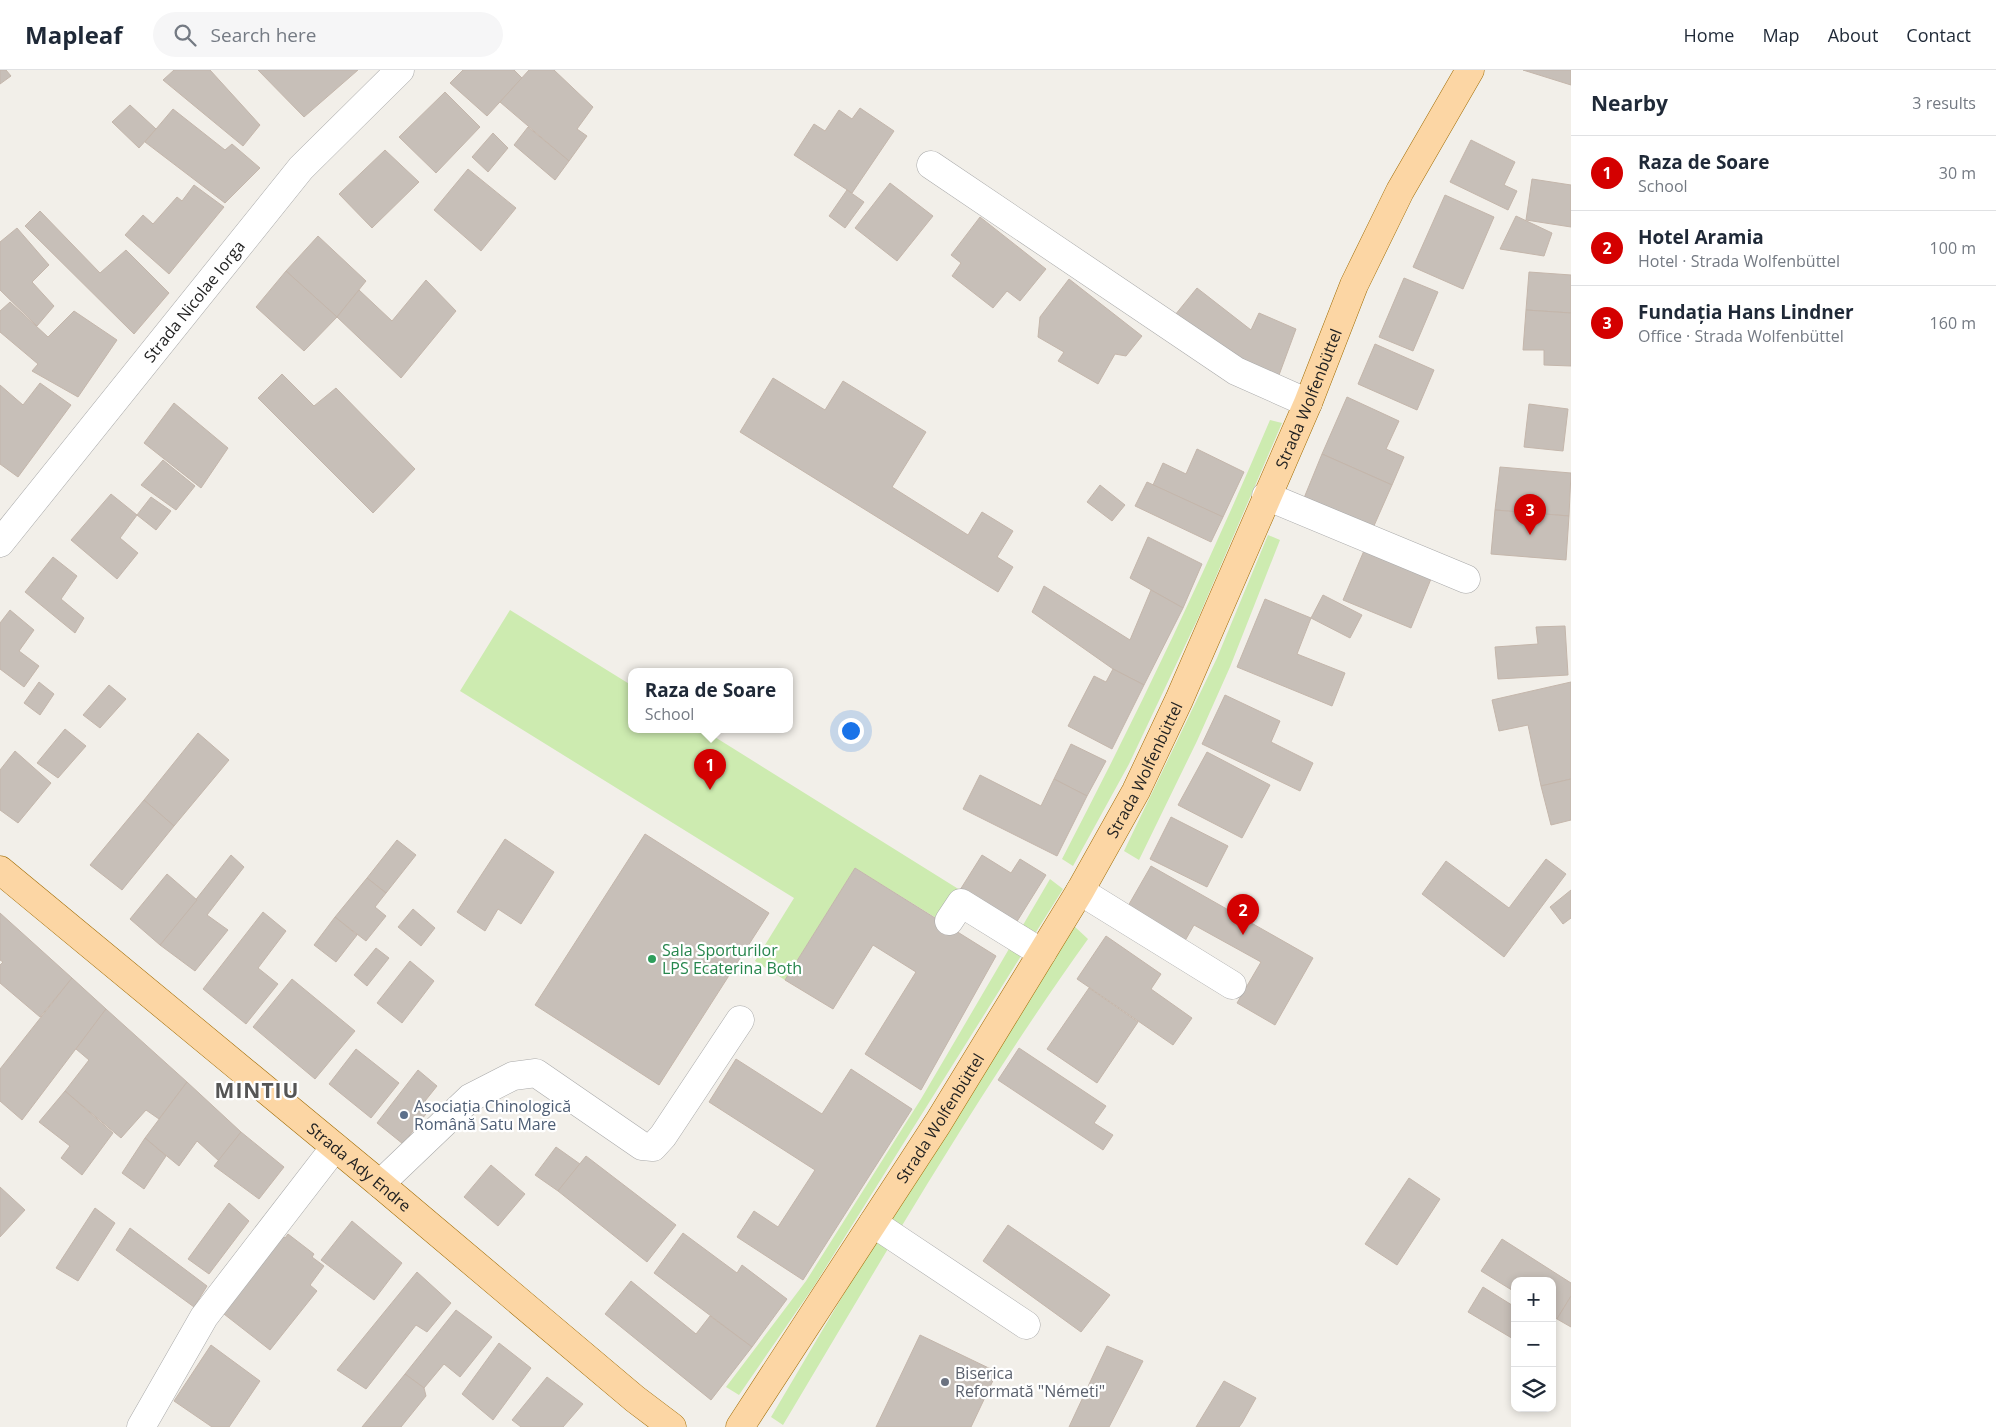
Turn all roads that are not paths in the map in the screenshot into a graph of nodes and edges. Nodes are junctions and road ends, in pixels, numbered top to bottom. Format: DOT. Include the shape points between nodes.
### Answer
graph roads {
  1 [pos="400,70"];
  2 [pos="1470,70"];
  3 [pos="931,165"];
  4 [pos="1308,403"];
  5 [pos="1266,496"];
  6 [pos="0,543"];
  7 [pos="1466,579"];
  8 [pos="0,870"];
  9 [pos="1080,891"];
  10 [pos="949,921"];
  11 [pos="1042,953"];
  12 [pos="1232,986"];
  13 [pos="740,1020"];
  14 [pos="335,1147"];
  15 [pos="380,1184"];
  16 [pos="873,1223"];
  17 [pos="1026,1325"];
  18 [pos="141,1427"];
  19 [pos="672,1427"];
  20 [pos="740,1427"];
  1 -- 6 [label="street, Strada Nicolae Iorga" via="301,168"];
  2 -- 4 [label="main road, Strada Wolfenbüttel" via="1377,236 1354,285"];
  3 -- 4 [label="street" via="1236,371"];
  4 -- 5 [label="main road, Strada Wolfenbüttel"];
  5 -- 7 [label="street"];
  5 -- 9 [label="main road, Strada Wolfenbüttel" via="1179,700 1136,791"];
  8 -- 14 [label="main road, Strada Ady Endre"];
  9 -- 11 [label="main road, Strada Wolfenbüttel"];
  9 -- 12 [label="street"];
  10 -- 11 [label="street" via="961,903"];
  11 -- 16 [label="main road, Strada Wolfenbüttel" via="938,1124"];
  13 -- 15 [label="street" via="653,1147 642,1146 536,1074 514,1076 470,1098"];
  14 -- 15 [label="main road, Strada Ady Endre"];
  14 -- 18 [label="street" via="204,1317"];
  15 -- 19 [label="main road, Strada Ady Endre" via="635,1400"];
  16 -- 17 [label="street"];
  16 -- 20 [label="main road, Strada Wolfenbüttel"];
}
